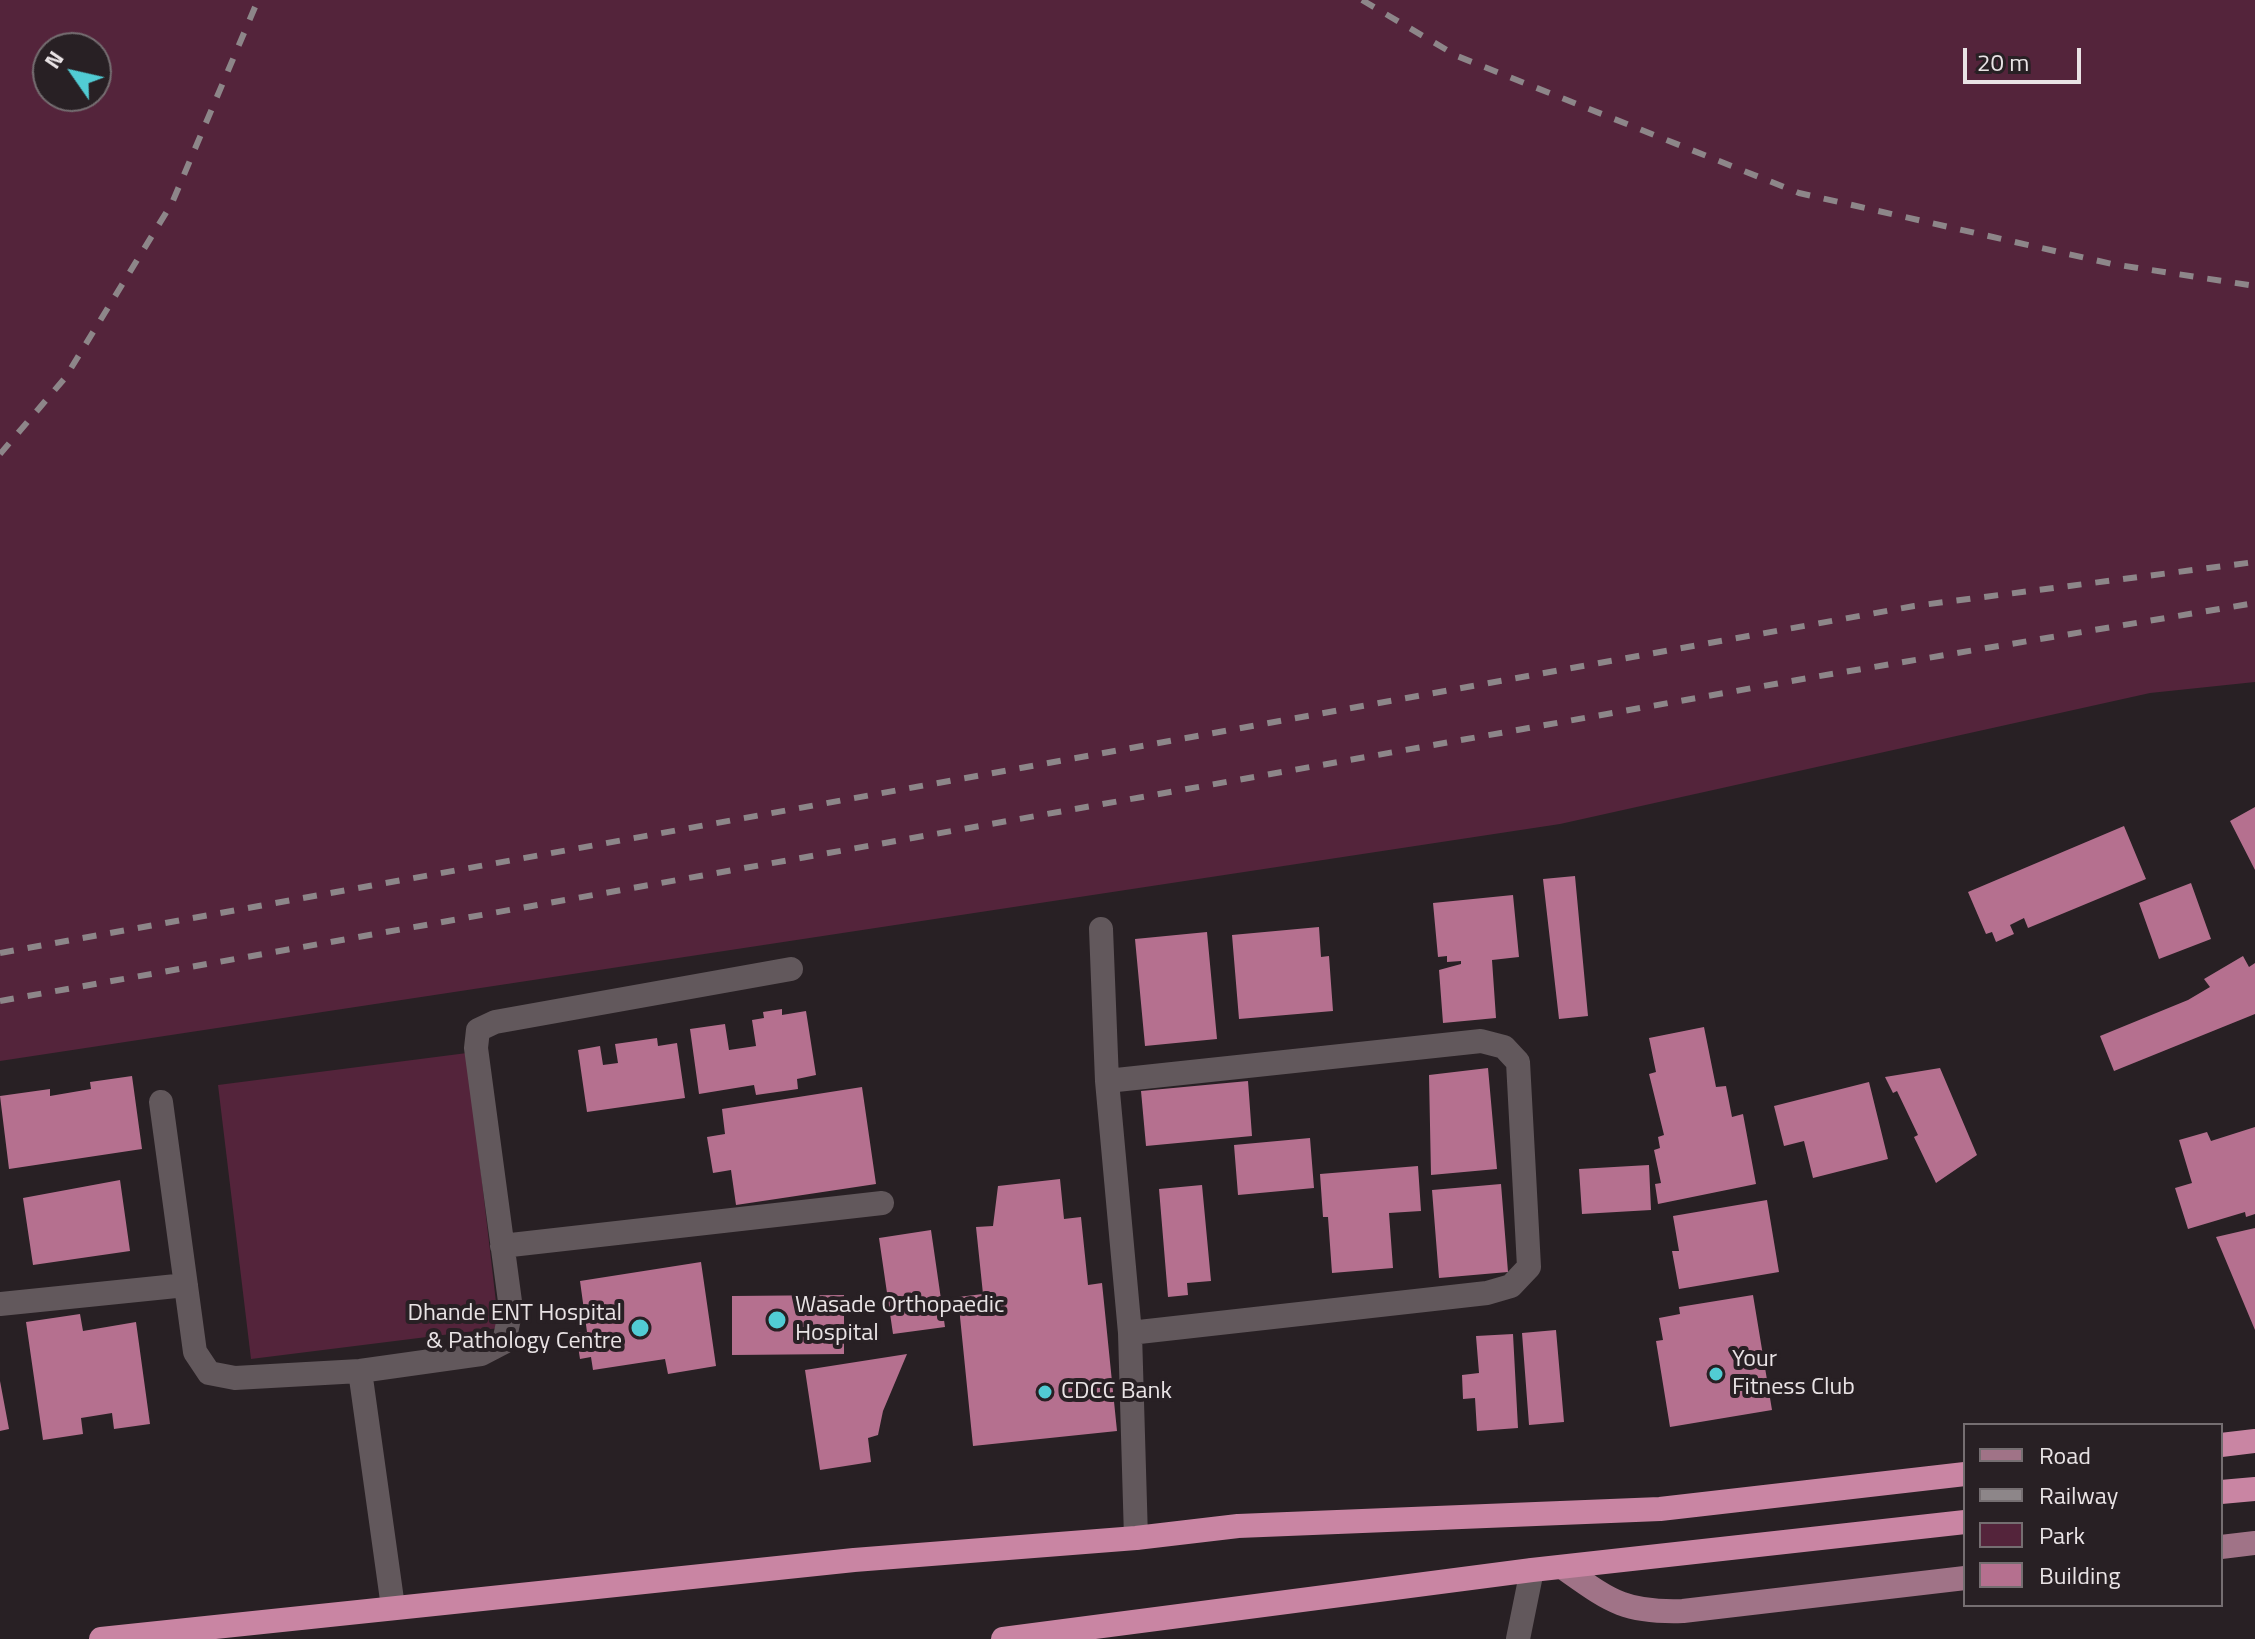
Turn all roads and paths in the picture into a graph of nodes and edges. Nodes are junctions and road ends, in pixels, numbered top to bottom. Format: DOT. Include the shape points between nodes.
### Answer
graph roads {
  1 [pos="1101,929"];
  2 [pos="791,969"];
  3 [pos="1107,1081"];
  4 [pos="161,1102"];
  5 [pos="882,1203"];
  6 [pos="502,1246"];
  7 [pos="186,1285"];
  8 [pos="0,1304"];
  9 [pos="1130,1333"];
  10 [pos="360,1371"];
  11 [pos="2255,1441"];
  12 [pos="2223,1445"];
  13 [pos="1963,1474"];
  14 [pos="2255,1489"];
  15 [pos="2223,1492"];
  16 [pos="1963,1522"];
  17 [pos="1136,1538"];
  18 [pos="2255,1543"];
  19 [pos="2223,1547"];
  20 [pos="1562,1567"];
  21 [pos="1532,1570"];
  22 [pos="1963,1578"];
  23 [pos="393,1607"];
  24 [pos="101,1639"];
  25 [pos="1003,1639"];
  26 [pos="1518,1639"];
  1 -- 3 [label="street"];
  2 -- 6 [label="street" via="495,1022 478,1030"];
  3 -- 9 [label="street"];
  3 -- 9 [label="street" via="1481,1041 1504,1047 1518,1062 1529,1267 1511,1286 1487,1293"];
  4 -- 7 [label="street"];
  5 -- 6 [label="street"];
  6 -- 10 [label="street" via="511,1309 504,1342 481,1354"];
  7 -- 8 [label="street"];
  7 -- 10 [label="street" via="195,1352 209,1373 235,1378"];
  9 -- 17 [label="street"];
  10 -- 23 [label="street"];
  11 -- 12 [label="highway"];
  13 -- 17 [label="highway" via="1660,1509 1238,1526"];
  14 -- 15 [label="highway"];
  16 -- 20 [label="highway"];
  17 -- 23 [label="highway" via="854,1560"];
  18 -- 19 [label="main road"];
  20 -- 21 [label="highway"];
  20 -- 22 [label="main road" via="1614,1603 1647,1612"];
  21 -- 25 [label="highway"];
  21 -- 26 [label="street"];
  23 -- 24 [label="highway"];
}
